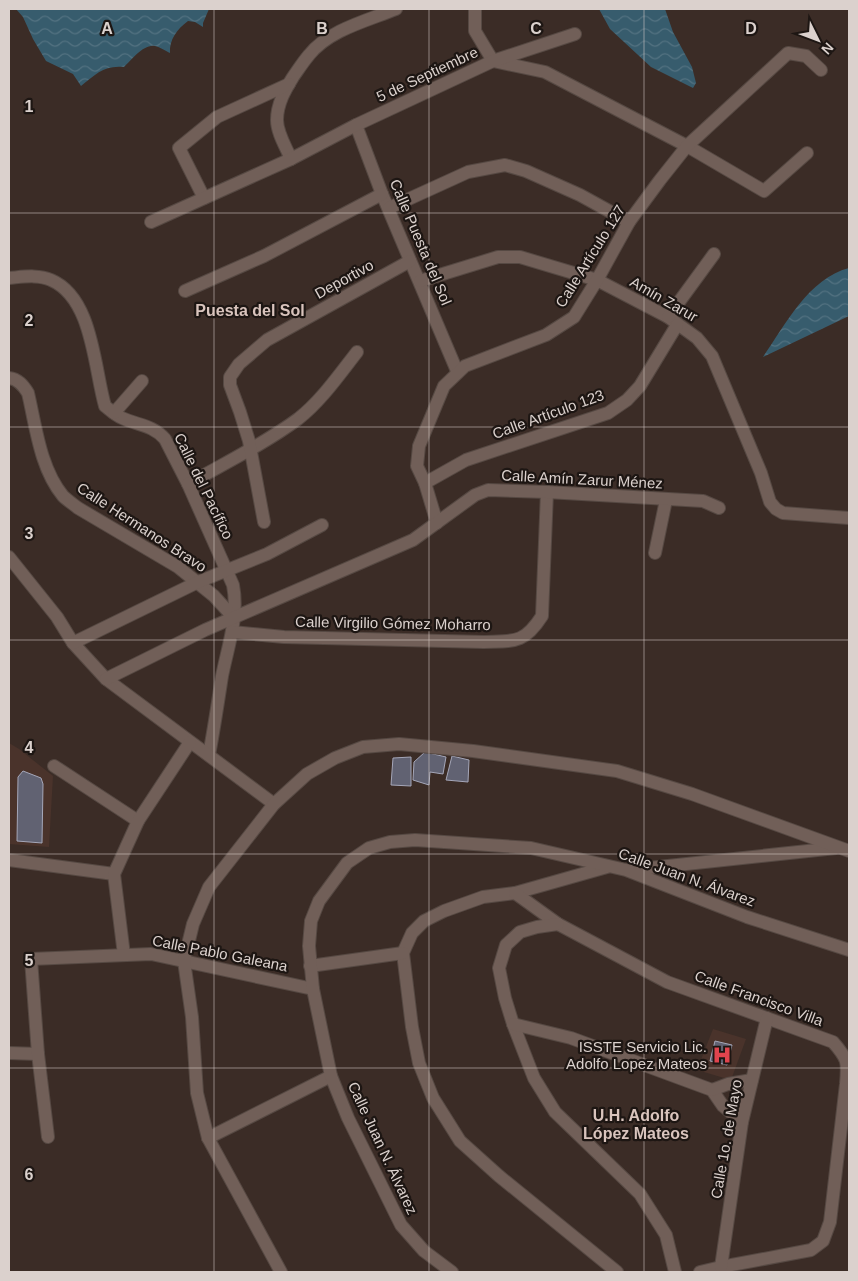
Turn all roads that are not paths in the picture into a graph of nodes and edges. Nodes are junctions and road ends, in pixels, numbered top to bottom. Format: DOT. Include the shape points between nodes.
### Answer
graph roads {
  1 [pos="396,9"];
  2 [pos="475,9"];
  3 [pos="575,34"];
  4 [pos="493,61"];
  5 [pos="821,70"];
  6 [pos="289,84"];
  7 [pos="356,125"];
  8 [pos="688,146"];
  9 [pos="807,153"];
  10 [pos="291,159"];
  11 [pos="382,194"];
  12 [pos="204,198"];
  13 [pos="389,208"];
  14 [pos="151,222"];
  15 [pos="629,222"];
  16 [pos="714,254"];
  17 [pos="410,261"];
  18 [pos="9,278"];
  19 [pos="597,280"];
  20 [pos="420,281"];
  21 [pos="185,291"];
  22 [pos="673,321"];
  23 [pos="357,352"];
  24 [pos="457,371"];
  25 [pos="9,378"];
  26 [pos="142,381"];
  27 [pos="114,413"];
  28 [pos="250,445"];
  29 [pos="426,483"];
  30 [pos="188,484"];
  31 [pos="547,492"];
  32 [pos="666,500"];
  33 [pos="719,508"];
  34 [pos="849,518"];
  35 [pos="264,522"];
  36 [pos="438,523"];
  37 [pos="322,525"];
  38 [pos="655,554"];
  39 [pos="9,557"];
  40 [pos="226,570"];
  41 [pos="198,582"];
  42 [pos="234,618"];
  43 [pos="232,632"];
  44 [pos="73,643"];
  45 [pos="106,679"];
  46 [pos="190,742"];
  47 [pos="210,755"];
  48 [pos="54,766"];
  49 [pos="274,804"];
  50 [pos="138,822"];
  51 [pos="844,849"];
  52 [pos="9,860"];
  53 [pos="610,866"];
  54 [pos="626,870"];
  55 [pos="114,874"];
  56 [pos="515,893"];
  57 [pos="558,924"];
  58 [pos="849,950"];
  59 [pos="403,953"];
  60 [pos="124,955"];
  61 [pos="184,961"];
  62 [pos="310,966"];
  63 [pos="312,989"];
  64 [pos="767,1018"];
  65 [pos="513,1024"];
  66 [pos="9,1053"];
  67 [pos="38,1054"];
  68 [pos="332,1076"];
  69 [pos="752,1080"];
  70 [pos="712,1090"];
  71 [pos="742,1122"];
  72 [pos="48,1137"];
  73 [pos="208,1138"];
  74 [pos="721,1267"];
  75 [pos="281,1272"];
  76 [pos="452,1272"];
  77 [pos="617,1272"];
  78 [pos="674,1272"];
  79 [pos="700,1272"];
  1 -- 6 [label="street" via="325,40 309,54"];
  2 -- 4 [label="street" via="475,31"];
  3 -- 4 [label="street"];
  4 -- 7 [label="street, 5 de Septiembre"];
  4 -- 8 [label="street, 5 de Septiembre" via="545,72"];
  5 -- 8 [label="street, Calle Artículo 127" via="806,56 788,53"];
  6 -- 10 [label="street" via="280,101 277,120"];
  6 -- 12 [label="street" via="217,117 179,148"];
  7 -- 10 [label="street, 5 de Septiembre"];
  7 -- 11 [label="street, Calle Puesta del Sol"];
  8 -- 9 [label="street, 5 de Septiembre" via="764,190"];
  8 -- 15 [label="street, Calle Artículo 127"];
  10 -- 12 [label="street, 5 de Septiembre"];
  11 -- 13 [label="street, Calle Puesta del Sol"];
  11 -- 21 [label="street" via="264,256"];
  12 -- 14 [label="street, 5 de Septiembre"];
  13 -- 15 [label="street" via="468,172 505,166 526,171"];
  13 -- 17 [label="street, Calle Puesta del Sol"];
  15 -- 19 [label="street, Calle Artículo 127"];
  16 -- 22 [label="street, Calle Artículo 123"];
  17 -- 20 [label="street, Calle Puesta del Sol"];
  17 -- 28 [label="street, Deportivo" via="267,340 239,364 230,377 230,385"];
  18 -- 27 [label="street" via="36,276 50,279 62,286 74,300 90,332 105,406"];
  19 -- 20 [label="street, Amín Zarur" via="520,257 498,257"];
  19 -- 22 [label="street, Amín Zarur"];
  19 -- 24 [label="street, Calle Artículo 127" via="574,317 546,335"];
  20 -- 24 [label="street, Calle Puesta del Sol"];
  22 -- 29 [label="street, Calle Artículo 123" via="640,386 608,413 466,460"];
  22 -- 34 [label="street, Amín Zarur" via="697,338 712,356 770,502 776,509 783,513"];
  23 -- 28 [label="street" via="299,418"];
  24 -- 29 [label="street, Calle Artículo 127" via="444,386 419,446 416,466"];
  25 -- 41 [label="street, Calle Hermanos Bravo" via="23,385 28,393 44,460 64,496 78,508 178,566"];
  26 -- 27 [label="street"];
  27 -- 30 [label="street, Calle del Pacífico" via="160,432"];
  28 -- 30 [label="street"];
  28 -- 35 [label="street, Deportivo"];
  29 -- 36 [label="street"];
  30 -- 40 [label="street, Calle del Pacífico"];
  31 -- 32 [label="street, Calle Amín Zarur Ménez"];
  31 -- 36 [label="street, Calle Amín Zarur Ménez" via="488,490 475,495"];
  31 -- 43 [label="street, Calle Virgilio Gómez Moharro" via="542,616 524,637 513,641 304,637"];
  32 -- 33 [label="street, Calle Amín Zarur Ménez" via="703,501"];
  32 -- 38 [label="street"];
  36 -- 42 [label="street, Calle Amín Zarur Ménez" via="413,540"];
  37 -- 40 [label="street" via="267,554"];
  39 -- 44 [label="street" via="57,617"];
  40 -- 41 [label="street"];
  40 -- 42 [label="street, Calle del Pacífico" via="235,599"];
  41 -- 42 [label="street, Calle Hermanos Bravo"];
  41 -- 44 [label="street"];
  42 -- 43 [label="street, Calle del Pacífico"];
  42 -- 45 [label="street, Calle Amín Zarur Ménez"];
  43 -- 47 [label="street, Calle del Pacífico"];
  44 -- 45 [label="street"];
  45 -- 46 [label="street"];
  46 -- 47 [label="street"];
  46 -- 50 [label="street"];
  47 -- 49 [label="street"];
  48 -- 50 [label="street"];
  49 -- 51 [label="street" via="306,774 335,758 363,747 399,744 616,771 692,794"];
  49 -- 61 [label="street" via="210,887 193,924"];
  50 -- 55 [label="street"];
  51 -- 54 [label="street"];
  52 -- 55 [label="street"];
  53 -- 54 [label="street, Calle Juan N. Álvarez"];
  53 -- 56 [label="street"];
  53 -- 62 [label="street, Calle Juan N. Álvarez" via="531,848 415,840 369,848 347,863 319,900 312,922"];
  54 -- 58 [label="street, Calle Juan N. Álvarez" via="747,917"];
  55 -- 60 [label="street"];
  56 -- 57 [label="street, Calle Francisco Villa"];
  56 -- 59 [label="street" via="483,897 424,921 412,933"];
  57 -- 64 [label="street, Calle Francisco Villa" via="667,982"];
  57 -- 65 [label="street" via="520,932 506,945 499,968"];
  59 -- 62 [label="street, Calle Pablo Galeana"];
  59 -- 77 [label="street" via="419,1063 433,1098 460,1142"];
  60 -- 61 [label="street, Calle Pablo Galeana" via="151,954"];
  60 -- 67 [label="street, Calle Pablo Galeana" via="31,959"];
  61 -- 63 [label="street, Calle Pablo Galeana"];
  61 -- 73 [label="street" via="197,1093"];
  62 -- 63 [label="street, Calle Juan N. Álvarez"];
  63 -- 68 [label="street, Calle Juan N. Álvarez"];
  64 -- 69 [label="street, Calle 1o. de Mayo"];
  64 -- 74 [label="street, Calle Francisco Villa" via="833,1042 848,1063 830,1222 823,1241 811,1250"];
  65 -- 70 [label="street" via="571,1038"];
  65 -- 78 [label="street" via="534,1078 555,1112 640,1194 666,1235"];
  66 -- 67 [label="street"];
  67 -- 72 [label="street"];
  68 -- 73 [label="street"];
  68 -- 76 [label="street, Calle Juan N. Álvarez" via="348,1118 402,1225 424,1252"];
  69 -- 70 [label="street"];
  69 -- 71 [label="street, Calle 1o. de Mayo"];
  70 -- 71 [label="street" via="723,1106"];
  71 -- 74 [label="street, Calle 1o. de Mayo"];
  73 -- 75 [label="street"];
  74 -- 79 [label="street, Calle Francisco Villa"];
}
